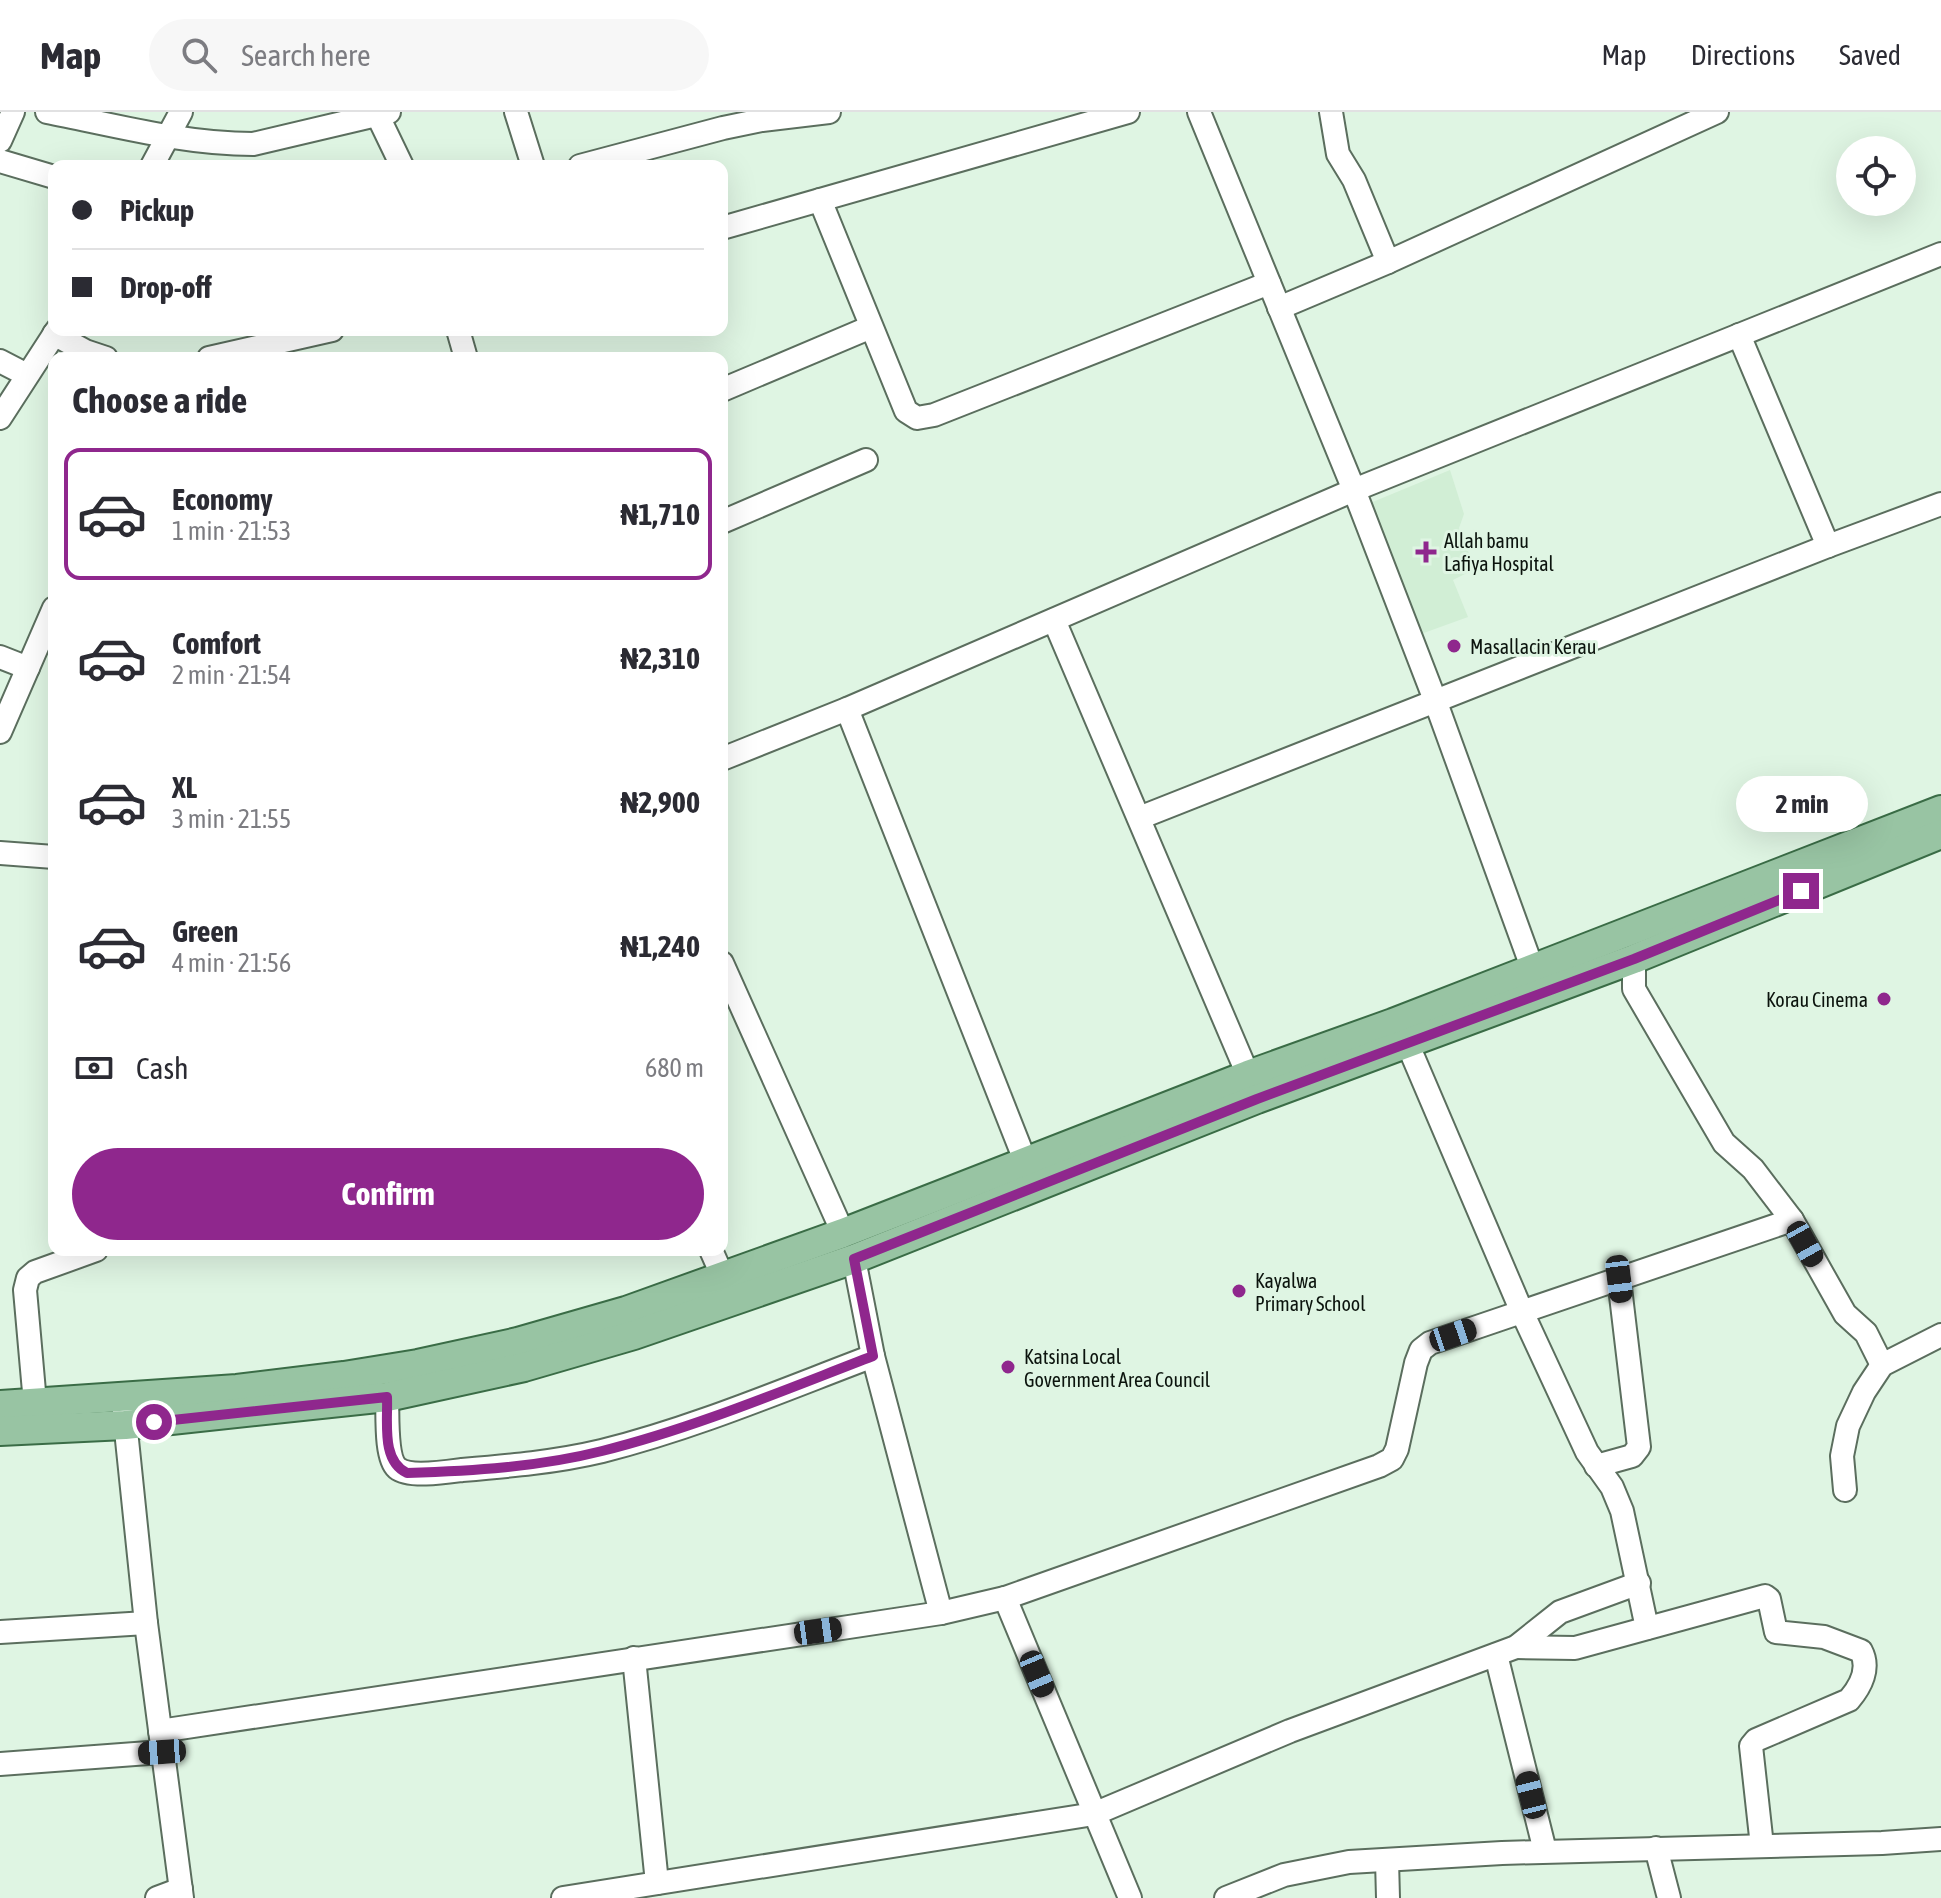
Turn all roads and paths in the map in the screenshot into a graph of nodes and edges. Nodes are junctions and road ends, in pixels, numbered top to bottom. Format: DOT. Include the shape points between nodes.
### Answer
graph roads {
  1 [pos="13,112"];
  2 [pos="47,112"];
  3 [pos="181,112"];
  4 [pos="516,112"];
  5 [pos="829,112"];
  6 [pos="1128,112"];
  7 [pos="1331,112"];
  8 [pos="1717,112"];
  9 [pos="380,113"];
  10 [pos="1207,114"];
  11 [pos="170,135"];
  12 [pos="0,141"];
  13 [pos="155,160"];
  14 [pos="400,160"];
  15 [pos="531,160"];
  16 [pos="603,160"];
  17 [pos="0,161"];
  18 [pos="48,175"];
  19 [pos="820,200"];
  20 [pos="728,226"];
  21 [pos="1941,254"];
  22 [pos="1388,262"];
  23 [pos="1269,283"];
  24 [pos="1279,308"];
  25 [pos="871,327"];
  26 [pos="1739,335"];
  27 [pos="52,336"];
  28 [pos="61,336"];
  29 [pos="306,336"];
  30 [pos="88,352"];
  31 [pos="235,352"];
  32 [pos="0,361"];
  33 [pos="27,375"];
  34 [pos="728,387"];
  35 [pos="0,418"];
  36 [pos="866,460"];
  37 [pos="1354,490"];
  38 [pos="1941,504"];
  39 [pos="728,519"];
  40 [pos="1828,546"];
  41 [pos="1054,620"];
  42 [pos="48,622"];
  43 [pos="0,657"];
  44 [pos="28,668"];
  45 [pos="1435,700"];
  46 [pos="847,709"];
  47 [pos="0,732"];
  48 [pos="728,757"];
  49 [pos="1941,810"];
  50 [pos="1139,818"];
  51 [pos="1941,834"];
  52 [pos="0,853"];
  53 [pos="48,857"];
  54 [pos="1634,959"];
  55 [pos="1533,970"];
  56 [pos="728,976"];
  57 [pos="1408,1045"];
  58 [pos="1248,1075"];
  59 [pos="1026,1163"];
  60 [pos="1792,1220"];
  61 [pos="848,1246"];
  62 [pos="79,1256"];
  63 [pos="717,1263"];
  64 [pos="1619,1279"];
  65 [pos="1522,1312"];
  66 [pos="1941,1335"];
  67 [pos="873,1356"];
  68 [pos="1882,1365"];
  69 [pos="387,1397"];
  70 [pos="35,1403"];
  71 [pos="0,1405"];
  72 [pos="124,1412"];
  73 [pos="0,1431"];
  74 [pos="1596,1466"];
  75 [pos="1845,1490"];
  76 [pos="1639,1583"];
  77 [pos="1005,1598"];
  78 [pos="941,1613"];
  79 [pos="146,1623"];
  80 [pos="1647,1628"];
  81 [pos="0,1632"];
  82 [pos="1506,1651"];
  83 [pos="634,1658"];
  84 [pos="161,1741"];
  85 [pos="0,1764"];
  86 [pos="1094,1814"];
  87 [pos="1941,1839"];
  88 [pos="1762,1846"];
  89 [pos="1656,1848"];
  90 [pos="1545,1851"];
  91 [pos="1387,1860"];
  92 [pos="657,1883"];
  93 [pos="181,1893"];
  94 [pos="157,1898"];
  95 [pos="563,1898"];
  96 [pos="1130,1898"];
  97 [pos="1226,1898"];
  98 [pos="1388,1898"];
  99 [pos="1669,1898"];
  1 -- 12 [label="street"];
  2 -- 11 [label="street"];
  3 -- 11 [label="street"];
  4 -- 15 [label="street"];
  5 -- 16 [label="street" via="723,128"];
  6 -- 19 [label="street"];
  7 -- 22 [label="street" via="1338,154"];
  8 -- 22 [label="street"];
  9 -- 11 [label="street" via="253,144"];
  9 -- 14 [label="street"];
  10 -- 23 [label="street"];
  11 -- 13 [label="street"];
  17 -- 18 [label="street"];
  19 -- 20 [label="street"];
  19 -- 25 [label="street"];
  21 -- 26 [label="street"];
  22 -- 24 [label="street"];
  23 -- 24 [label="street"];
  23 -- 25 [label="street" via="917,418 906,411"];
  24 -- 37 [label="street"];
  25 -- 34 [label="street"];
  26 -- 37 [label="street"];
  26 -- 40 [label="street"];
  27 -- 33 [label="street"];
  28 -- 30 [label="street"];
  29 -- 31 [label="street"];
  32 -- 33 [label="street"];
  33 -- 35 [label="street"];
  36 -- 39 [label="street"];
  37 -- 41 [label="street"];
  37 -- 45 [label="street"];
  38 -- 40 [label="street"];
  40 -- 45 [label="street"];
  41 -- 46 [label="street"];
  41 -- 50 [label="street"];
  42 -- 44 [label="street"];
  43 -- 44 [label="street"];
  44 -- 47 [label="street"];
  45 -- 50 [label="street"];
  45 -- 55 [label="street"];
  46 -- 48 [label="street"];
  46 -- 59 [label="street"];
  49 -- 55 [label="main road"];
  50 -- 58 [label="street"];
  51 -- 54 [label="main road"];
  52 -- 53 [label="street"];
  54 -- 57 [label="main road"];
  54 -- 60 [label="street" via="1634,989 1716,1130"];
  55 -- 58 [label="main road"];
  56 -- 61 [label="street"];
  57 -- 61 [label="main road"];
  57 -- 65 [label="street"];
  58 -- 59 [label="main road"];
  59 -- 61 [label="main road"];
  60 -- 64 [label="street"];
  60 -- 68 [label="street" via="1845,1314 1866,1333"];
  61 -- 63 [label="main road"];
  61 -- 67 [label="street"];
  61 -- 69 [label="main road" via="582,1351"];
  62 -- 70 [label="street" via="28,1278"];
  63 -- 72 [label="main road" via="626,1311 575,1327 418,1364 237,1389"];
  64 -- 65 [label="street"];
  64 -- 74 [label="street" via="1639,1447 1632,1456"];
  65 -- 74 [label="street"];
  65 -- 77 [label="street" via="1421,1350 1392,1459"];
  66 -- 68 [label="street"];
  67 -- 69 [label="street" via="600,1452 443,1472 407,1473 390,1459"];
  67 -- 78 [label="street"];
  68 -- 75 [label="street" via="1848,1426 1842,1456"];
  69 -- 72 [label="main road"];
  70 -- 71 [label="main road"];
  70 -- 72 [label="main road"];
  72 -- 73 [label="main road"];
  72 -- 79 [label="street"];
  74 -- 76 [label="street" via="1622,1511"];
  76 -- 80 [label="street"];
  76 -- 82 [label="street" via="1560,1612"];
  77 -- 78 [label="street"];
  77 -- 86 [label="street"];
  78 -- 83 [label="street"];
  79 -- 81 [label="street"];
  79 -- 84 [label="street"];
  80 -- 82 [label="street" via="1575,1648"];
  80 -- 88 [label="street" via="1765,1596 1776,1632 1824,1637 1861,1651 1866,1660 1859,1689 1849,1700 1751,1746"];
  82 -- 86 [label="street" via="1290,1731"];
  82 -- 90 [label="street"];
  83 -- 84 [label="street"];
  83 -- 92 [label="street"];
  84 -- 85 [label="street"];
  84 -- 93 [label="street"];
  86 -- 92 [label="street"];
  86 -- 96 [label="street"];
  87 -- 88 [label="street"];
  88 -- 89 [label="street"];
  89 -- 90 [label="street"];
  89 -- 99 [label="street"];
  90 -- 91 [label="street"];
  91 -- 97 [label="street" via="1284,1875"];
  91 -- 98 [label="street"];
  92 -- 95 [label="street"];
  93 -- 94 [label="street"];
}
